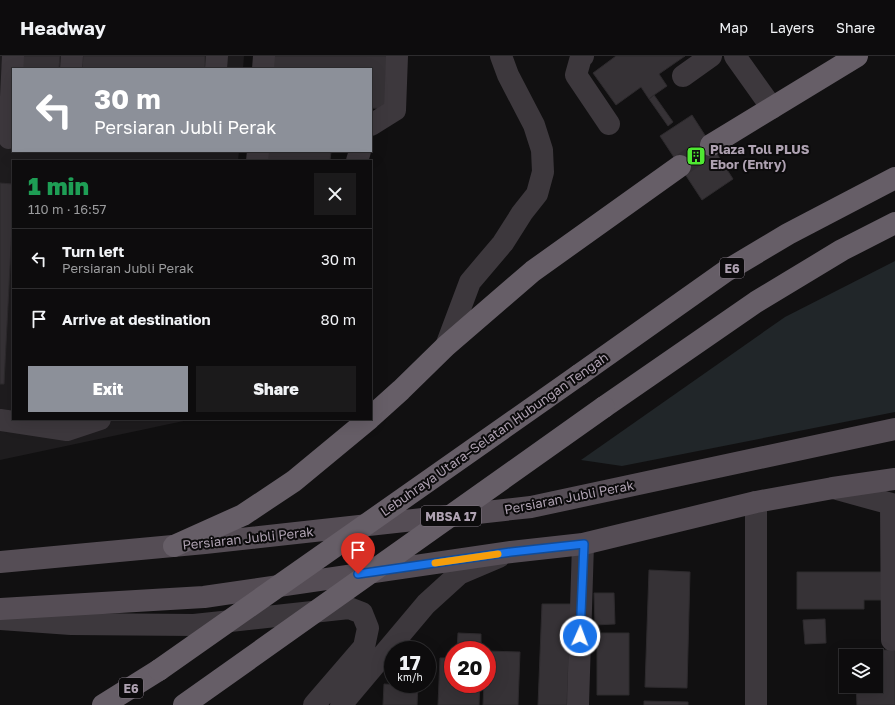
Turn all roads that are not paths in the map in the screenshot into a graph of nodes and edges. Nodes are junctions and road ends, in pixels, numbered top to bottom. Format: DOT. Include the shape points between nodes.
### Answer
graph roads {
  1 [pos="13,56"];
  2 [pos="72,56"];
  3 [pos="217,56"];
  4 [pos="264,56"];
  5 [pos="397,56"];
  6 [pos="501,56"];
  7 [pos="583,56"];
  8 [pos="711,56"];
  9 [pos="735,56"];
  10 [pos="850,57"];
  11 [pos="12,68"];
  12 [pos="71,68"];
  13 [pos="216,68"];
  14 [pos="263,68"];
  15 [pos="12,70"];
  16 [pos="683,76"];
  17 [pos="772,108"];
  18 [pos="372,124"];
  19 [pos="609,124"];
  20 [pos="7,138"];
  21 [pos="712,145"];
  22 [pos="680,166"];
  23 [pos="895,178"];
  24 [pos="895,223"];
  25 [pos="446,346"];
  26 [pos="372,416"];
  27 [pos="0,420"];
  28 [pos="97,420"];
  29 [pos="368,420"];
  30 [pos="895,429"];
  31 [pos="895,480"];
  32 [pos="832,488"];
  33 [pos="756,502"];
  34 [pos="893,504"];
  35 [pos="584,544"];
  36 [pos="174,546"];
  37 [pos="511,552"];
  38 [pos="0,562"];
  39 [pos="0,609"];
  40 [pos="0,619"];
  41 [pos="892,640"];
  42 [pos="103,705"];
  43 [pos="184,705"];
  44 [pos="314,705"];
  45 [pos="341,705"];
  46 [pos="578,705"];
  47 [pos="756,705"];
  1 -- 11 [label="street"];
  2 -- 12 [label="street"];
  3 -- 13 [label="street"];
  4 -- 14 [label="street"];
  5 -- 18 [label="street" via="395,110"];
  6 -- 25 [label="street" via="534,125 542,150 544,172 537,194 470,282"];
  7 -- 19 [label="street" via="576,75"];
  8 -- 16 [label="street"];
  9 -- 17 [label="street"];
  10 -- 17 [label="highway"];
  15 -- 20 [label="street"];
  17 -- 21 [label="highway"];
  22 -- 25 [label="highway" via="533,271"];
  23 -- 42 [label="highway, Lebuhraya Utara–Selatan Hubungan Tengah / E6, bridge" via="788,234 726,271 159,670"];
  24 -- 43 [label="highway, bridge" via="842,250 756,302"];
  25 -- 26 [label="highway"];
  27 -- 28 [label="street" via="67,430"];
  29 -- 36 [label="highway" via="294,481 243,515"];
  30 -- 36 [label="main road, Persiaran Jubli Perak / MBSA 17" via="531,507"];
  31 -- 32 [label="main road"];
  32 -- 33 [label="main road"];
  32 -- 34 [label="street"];
  33 -- 35 [label="main road"];
  33 -- 47 [label="street"];
  34 -- 41 [label="street"];
  35 -- 37 [label="main road"];
  35 -- 46 [label="street"];
  36 -- 38 [label="main road, Persiaran Jubli Perak / MBSA 17"];
  37 -- 39 [label="main road" via="204,597"];
  37 -- 45 [label="street" via="459,574 426,604"];
  40 -- 44 [label="street" via="71,624 194,625 349,608 362,613 368,628 364,646"];
}
